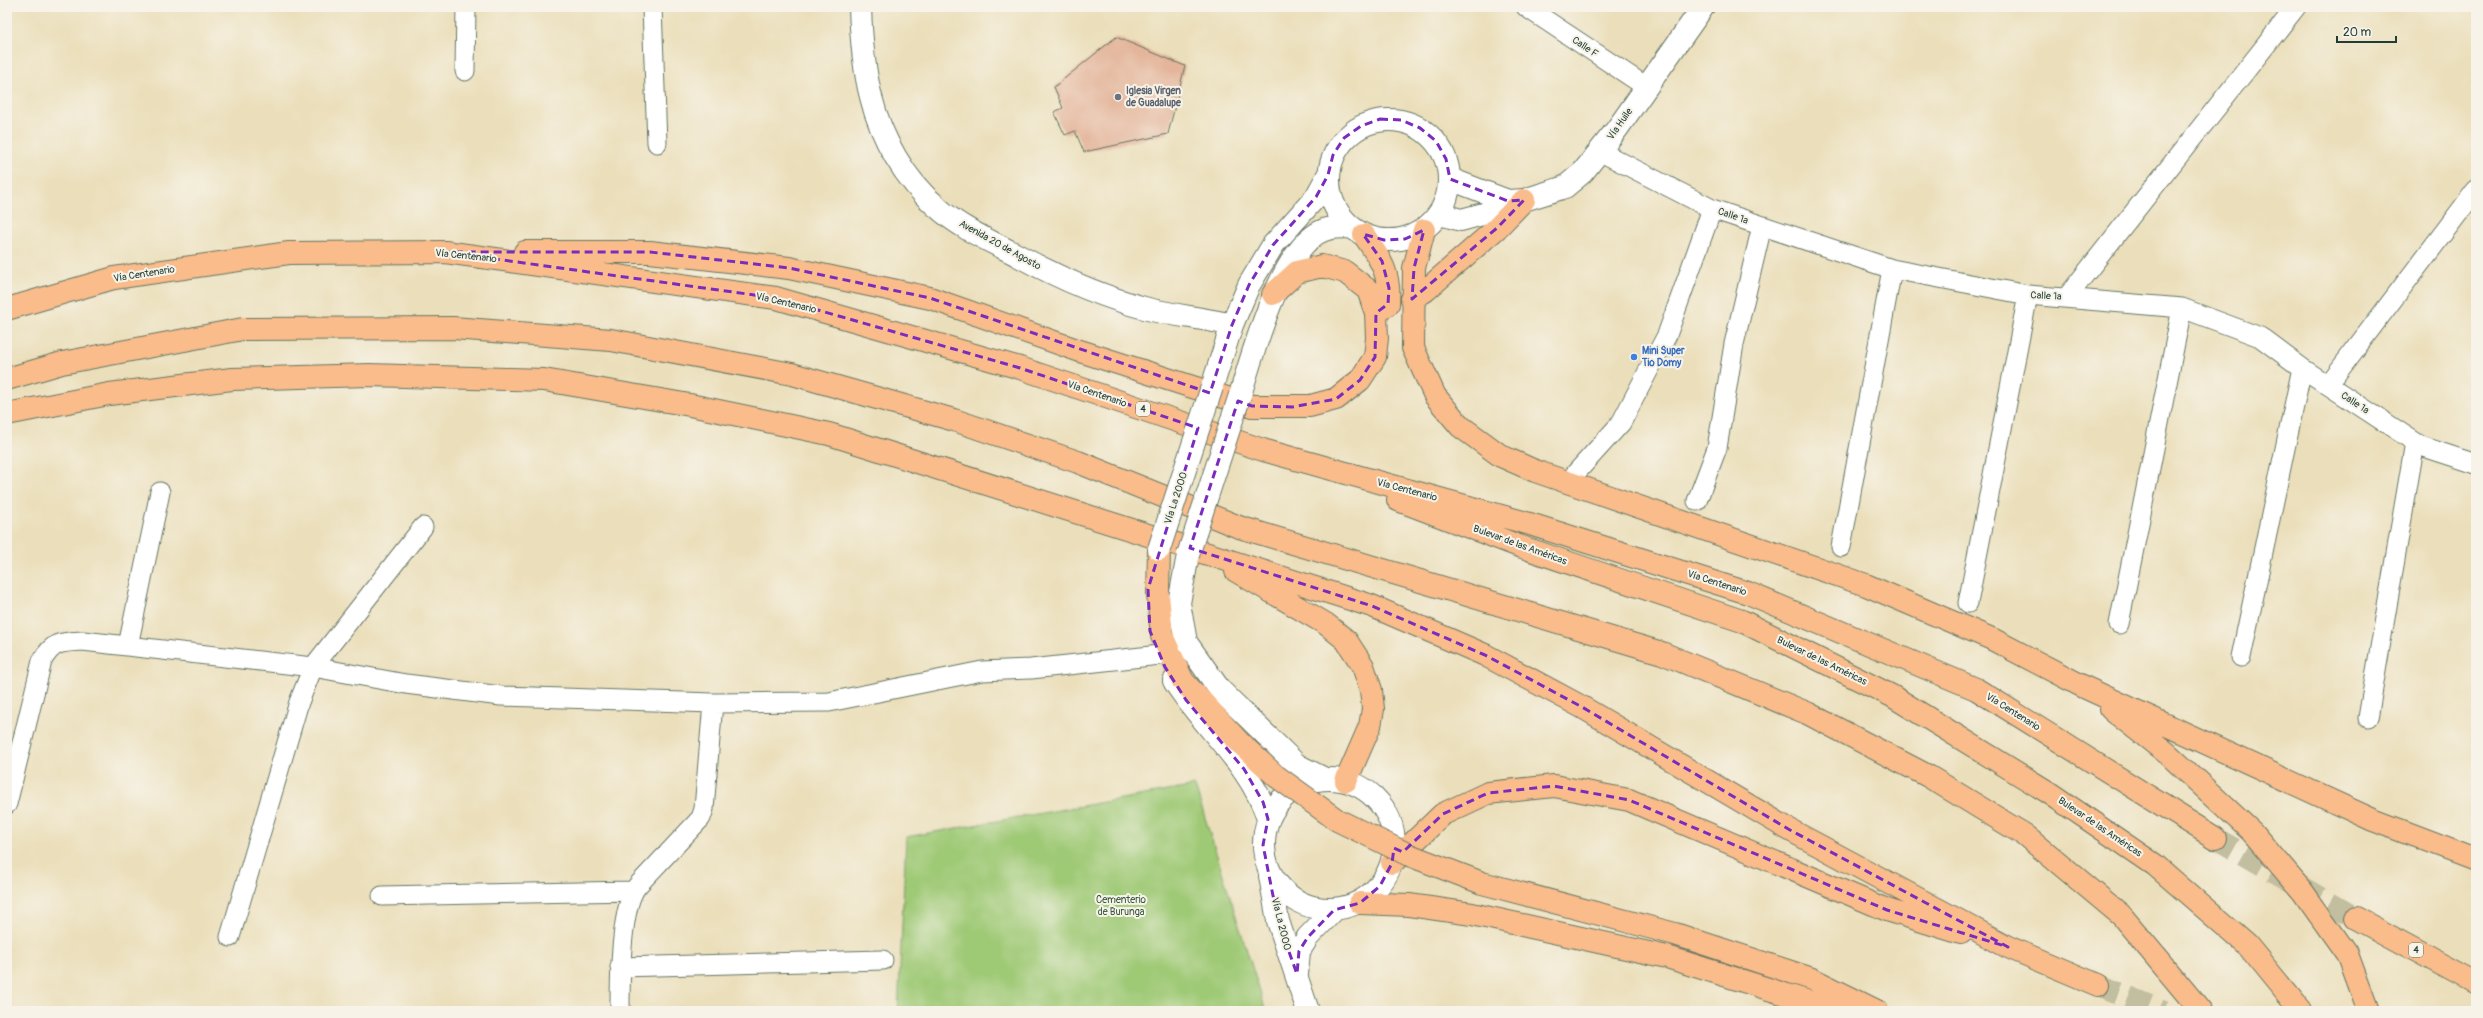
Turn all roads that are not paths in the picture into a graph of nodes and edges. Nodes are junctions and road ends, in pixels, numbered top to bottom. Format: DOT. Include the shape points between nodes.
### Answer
graph roads {
  1 [pos="466,7"];
  2 [pos="652,7"];
  3 [pos="860,7"];
  4 [pos="1526,7"];
  5 [pos="1703,7"];
  6 [pos="2296,7"];
  7 [pos="465,71"];
  8 [pos="1645,86"];
  9 [pos="657,143"];
  10 [pos="1599,151"];
  11 [pos="1328,175"];
  12 [pos="1450,179"];
  13 [pos="2476,190"];
  14 [pos="1516,201"];
  15 [pos="1712,209"];
  16 [pos="1440,214"];
  17 [pos="1762,226"];
  18 [pos="1424,230"];
  19 [pos="1357,231"];
  20 [pos="445,252"];
  21 [pos="1892,269"];
  22 [pos="1273,294"];
  23 [pos="2028,295"];
  24 [pos="2067,297"];
  25 [pos="1412,299"];
  26 [pos="2182,308"];
  27 [pos="7,309"];
  28 [pos="1376,313"];
  29 [pos="1232,325"];
  30 [pos="2302,368"];
  31 [pos="7,379"];
  32 [pos="2328,385"];
  33 [pos="7,414"];
  34 [pos="2415,442"];
  35 [pos="1263,450"];
  36 [pos="2476,464"];
  37 [pos="1574,475"];
  38 [pos="160,492"];
  39 [pos="1697,500"];
  40 [pos="423,527"];
  41 [pos="1841,547"];
  42 [pos="1159,549"];
  43 [pos="1197,554"];
  44 [pos="1968,603"];
  45 [pos="2119,624"];
  46 [pos="128,646"];
  47 [pos="1160,655"];
  48 [pos="2242,657"];
  49 [pos="313,667"];
  50 [pos="2084,687"];
  51 [pos="713,704"];
  52 [pos="2368,718"];
  53 [pos="1335,780"];
  54 [pos="7,804"];
  55 [pos="1268,819"];
  56 [pos="2215,838"];
  57 [pos="2476,859"];
  58 [pos="1392,863"];
  59 [pos="1269,872"];
  60 [pos="632,891"];
  61 [pos="382,896"];
  62 [pos="1360,903"];
  63 [pos="1334,910"];
  64 [pos="2356,918"];
  65 [pos="230,937"];
  66 [pos="2008,948"];
  67 [pos="883,960"];
  68 [pos="620,967"];
  69 [pos="1297,974"];
  70 [pos="2476,983"];
  71 [pos="2098,985"];
  72 [pos="620,1011"];
  73 [pos="1308,1011"];
  74 [pos="1838,1011"];
  75 [pos="1877,1011"];
  76 [pos="2201,1011"];
  77 [pos="2301,1011"];
  78 [pos="2368,1011"];
  1 -- 7 [label="street"];
  2 -- 9 [label="street"];
  3 -- 29 [label="street, Avenida 20 de Agosto" via="871,97 888,142 912,184 937,208 983,238 1098,294 1150,309 1198,316"];
  4 -- 8 [label="street, Calle F"];
  5 -- 8 [label="street, Vía Huile"];
  6 -- 24 [label="street"];
  8 -- 10 [label="street, Vía Huile" via="1617,130"];
  10 -- 14 [label="street, Vía Huile" via="1583,172 1565,187"];
  10 -- 15 [label="street, Calle 1a"];
  11 -- 12 [label="street" via="1333,155 1344,138 1361,126 1380,119 1401,120 1420,128 1436,141 1446,159"];
  11 -- 19 [label="street" via="1330,194 1335,206"];
  11 -- 29 [label="street, Vía La 2000" via="1316,197 1273,245 1249,285"];
  12 -- 14 [label="street"];
  12 -- 16 [label="street"];
  13 -- 32 [label="street"];
  14 -- 16 [label="street, Vía Huile" via="1494,211 1461,220"];
  14 -- 25 [label="highway" via="1497,228 1425,291"];
  15 -- 17 [label="street, Calle 1a"];
  15 -- 37 [label="street" via="1668,335 1621,423"];
  16 -- 18 [label="street"];
  17 -- 21 [label="street, Calle 1a"];
  17 -- 39 [label="street" via="1734,344 1717,448"];
  18 -- 19 [label="street" via="1405,239 1384,240"];
  18 -- 25 [label="highway" via="1414,268"];
  19 -- 22 [label="street" via="1323,230 1307,242"];
  19 -- 28 [label="highway" via="1382,261 1389,288 1388,304"];
  20 -- 27 [label="highway, Vía Centenario / 4" via="288,253 114,278"];
  20 -- 28 [label="highway" via="650,252 789,268 930,298 1080,351 1252,406 1310,406 1336,399 1360,380 1375,357"];
  20 -- 35 [label="highway, Vía Centenario / 4" via="776,298 1020,368"];
  21 -- 23 [label="street, Calle 1a"];
  21 -- 41 [label="street"];
  22 -- 28 [label="highway" via="1297,272 1322,266 1346,272 1368,290"];
  22 -- 43 [label="street, bridge" via="1240,395"];
  23 -- 24 [label="street, Calle 1a"];
  23 -- 44 [label="street"];
  24 -- 26 [label="street, Calle 1a"];
  25 -- 50 [label="highway" via="1413,348 1435,396 1460,426 1501,456 1550,476 1866,585 1992,639"];
  26 -- 30 [label="street, Calle 1a" via="2260,337"];
  26 -- 45 [label="street"];
  29 -- 42 [label="street, Vía La 2000, bridge"];
  30 -- 32 [label="street, Calle 1a"];
  30 -- 48 [label="street"];
  31 -- 76 [label="highway" via="62,363 243,329 454,328 611,340 792,374 954,420 1078,462 1239,527 1662,653 1807,713 1928,776 2025,835 2121,915"];
  32 -- 34 [label="street, Calle 1a"];
  33 -- 43 [label="highway" via="109,394 232,379 369,375 544,380 690,405 829,434"];
  34 -- 36 [label="street, Calle 1a"];
  34 -- 52 [label="street"];
  35 -- 56 [label="highway, Vía Centenario / 4" via="1530,524 1748,592 1976,689"];
  35 -- 77 [label="highway, Bulevar de las Américas" via="1519,546 1742,621 1892,696 2048,792 2155,865 2247,945"];
  38 -- 46 [label="street"];
  40 -- 49 [label="street"];
  42 -- 47 [label="street, Vía La 2000" via="1148,589 1150,631"];
  42 -- 75 [label="highway, bridge" via="1158,595 1162,636 1183,681 1239,742 1276,776 1337,820 1409,855 1482,883 1675,934 1812,979"];
  43 -- 53 [label="street" via="1179,603 1186,642 1220,690 1298,765"];
  43 -- 53 [label="highway" via="1326,624 1346,640 1363,666 1371,690 1373,709 1370,726"];
  43 -- 66 [label="highway" via="1372,606 1485,655 1582,706 1790,830"];
  46 -- 49 [label="street"];
  46 -- 54 [label="street" via="83,641 60,642 48,650 42,661"];
  47 -- 51 [label="street" via="982,672 829,702"];
  47 -- 55 [label="street, Vía La 2000" via="1186,700 1244,768 1263,802"];
  49 -- 51 [label="street" via="406,684 501,696"];
  49 -- 65 [label="street" via="299,702"];
  50 -- 57 [label="highway" via="2373,820"];
  50 -- 78 [label="highway" via="2168,754 2252,832 2303,892 2347,954"];
  51 -- 60 [label="street" via="704,809 701,818"];
  53 -- 55 [label="street" via="1301,785 1281,799"];
  53 -- 58 [label="street" via="1365,789 1384,810 1391,822 1395,842"];
  55 -- 59 [label="street" via="1263,845"];
  58 -- 62 [label="street" via="1380,886"];
  58 -- 66 [label="highway" via="1443,814 1488,793 1554,786 1629,800 1886,910"];
  59 -- 63 [label="street" via="1285,893 1308,907"];
  59 -- 69 [label="street, Vía La 2000" via="1278,920"];
  60 -- 61 [label="street"];
  60 -- 68 [label="street"];
  62 -- 63 [label="street"];
  62 -- 74 [label="highway" via="1410,905 1472,914 1667,957"];
  63 -- 69 [label="street, Vía La 2000" via="1308,937 1299,951"];
  64 -- 70 [label="highway, 4"];
  66 -- 71 [label="highway"];
  67 -- 68 [label="street"];
  68 -- 72 [label="street"];
  69 -- 73 [label="street, Vía La 2000"];
}
